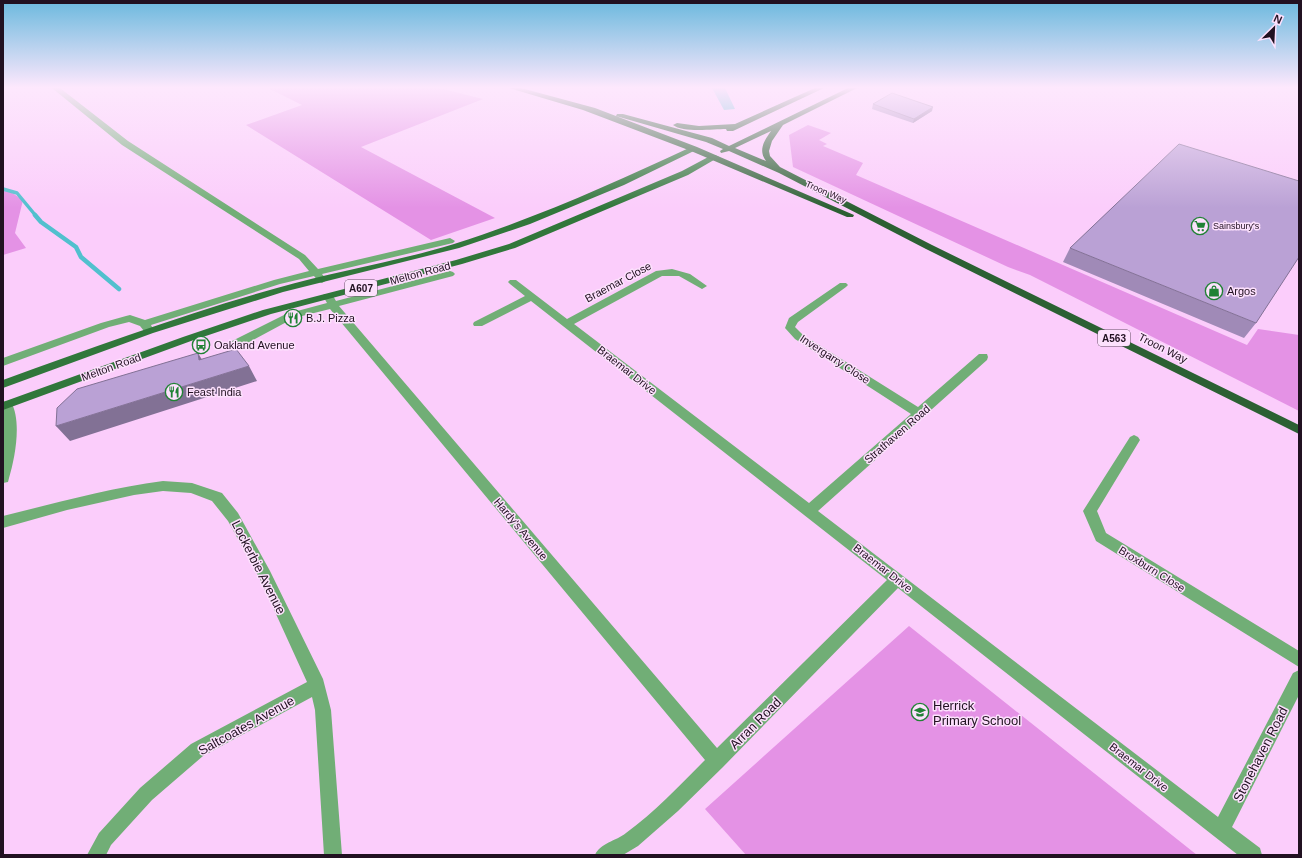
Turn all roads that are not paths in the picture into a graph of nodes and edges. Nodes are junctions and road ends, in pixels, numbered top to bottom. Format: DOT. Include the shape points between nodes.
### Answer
graph roads {
  1 [pos="106,128"];
  2 [pos="637,128"];
  3 [pos="664,128"];
  4 [pos="732,128"];
  5 [pos="770,128"];
  6 [pos="777,128"];
  7 [pos="708,140"];
  8 [pos="729,148"];
  9 [pos="694,149"];
  10 [pos="715,157"];
  11 [pos="782,171"];
  12 [pos="453,243"];
  13 [pos="929,247"];
  14 [pos="468,260"];
  15 [pos="450,274"];
  16 [pos="319,277"];
  17 [pos="513,282"];
  18 [pos="844,285"];
  19 [pos="702,286"];
  20 [pos="532,296"];
  21 [pos="331,300"];
  22 [pos="568,323"];
  23 [pos="478,324"];
  24 [pos="147,328"];
  25 [pos="236,344"];
  26 [pos="983,357"];
  27 [pos="3,362"];
  28 [pos="3,384"];
  29 [pos="5,406"];
  30 [pos="920,414"];
  31 [pos="6,430"];
  32 [pos="1299,430"];
  33 [pos="1134,440"];
  34 [pos="3,478"];
  35 [pos="809,511"];
  36 [pos="3,522"];
  37 [pos="897,579"];
  38 [pos="1299,660"];
  39 [pos="1299,678"];
  40 [pos="316,685"];
  41 [pos="717,761"];
  42 [pos="1221,830"];
  43 [pos="96,855"];
  44 [pos="333,855"];
  45 [pos="604,855"];
  46 [pos="1253,855"];
  1 -- 16 [label="street" via="302,258"];
  2 -- 9 [label="highway, Troon Way"];
  3 -- 7 [label="highway, Troon Way"];
  4 -- 7 [label="highway, Melton Road"];
  5 -- 8 [label="highway, Melton Road / A607"];
  6 -- 11 [label="highway" via="765,146 764,153 767,160"];
  7 -- 8 [label="highway, Troon Way"];
  7 -- 9 [label="highway, Melton Road"];
  8 -- 10 [label="highway, Melton Road / A607"];
  8 -- 11 [label="highway, Troon Way"];
  9 -- 10 [label="highway, Troon Way"];
  9 -- 12 [label="main road, Melton Road" via="626,181 527,222"];
  10 -- 13 [label="highway, Troon Way"];
  10 -- 14 [label="main road, Melton Road / A607" via="685,173 568,224"];
  11 -- 13 [label="highway, Troon Way"];
  12 -- 14 [label="main road"];
  12 -- 16 [label="street"];
  13 -- 32 [label="highway, Troon Way / A563"];
  14 -- 21 [label="main road, Melton Road / A607"];
  15 -- 21 [label="street"];
  16 -- 24 [label="street" via="277,282"];
  17 -- 20 [label="street, Braemar Drive"];
  18 -- 30 [label="street, Invergarry Close" via="793,320 790,328 799,337"];
  19 -- 22 [label="street, Braemar Close" via="679,272 659,273"];
  20 -- 22 [label="street, Braemar Drive"];
  20 -- 23 [label="street"];
  21 -- 25 [label="street" via="290,316"];
  21 -- 29 [label="main road, Melton Road / A607" via="266,312"];
  21 -- 41 [label="street, Hardy's Avenue"];
  22 -- 35 [label="street, Braemar Drive"];
  24 -- 27 [label="street" via="130,318"];
  24 -- 28 [label="main road, Melton Road"];
  26 -- 30 [label="street, Strathaven Road"];
  29 -- 31 [label="street"];
  30 -- 35 [label="street, Strathaven Road"];
  31 -- 34 [label="street" via="8,457"];
  33 -- 38 [label="street, Broxburn Close" via="1090,512 1101,537"];
  35 -- 37 [label="street, Braemar Drive"];
  36 -- 40 [label="street, Lockerbie Avenue" via="74,503 163,486 192,488 217,497 233,517 265,576"];
  37 -- 41 [label="street, Arran Road"];
  37 -- 42 [label="street, Braemar Drive"];
  39 -- 42 [label="street, Stonehaven Road"];
  40 -- 43 [label="street, Saltcoates Avenue" via="197,750 146,794 104,839"];
  40 -- 44 [label="street, Lockerbie Avenue" via="323,710"];
  41 -- 45 [label="street, Arran Road" via="632,840"];
  42 -- 46 [label="street, Braemar Drive"];
}
